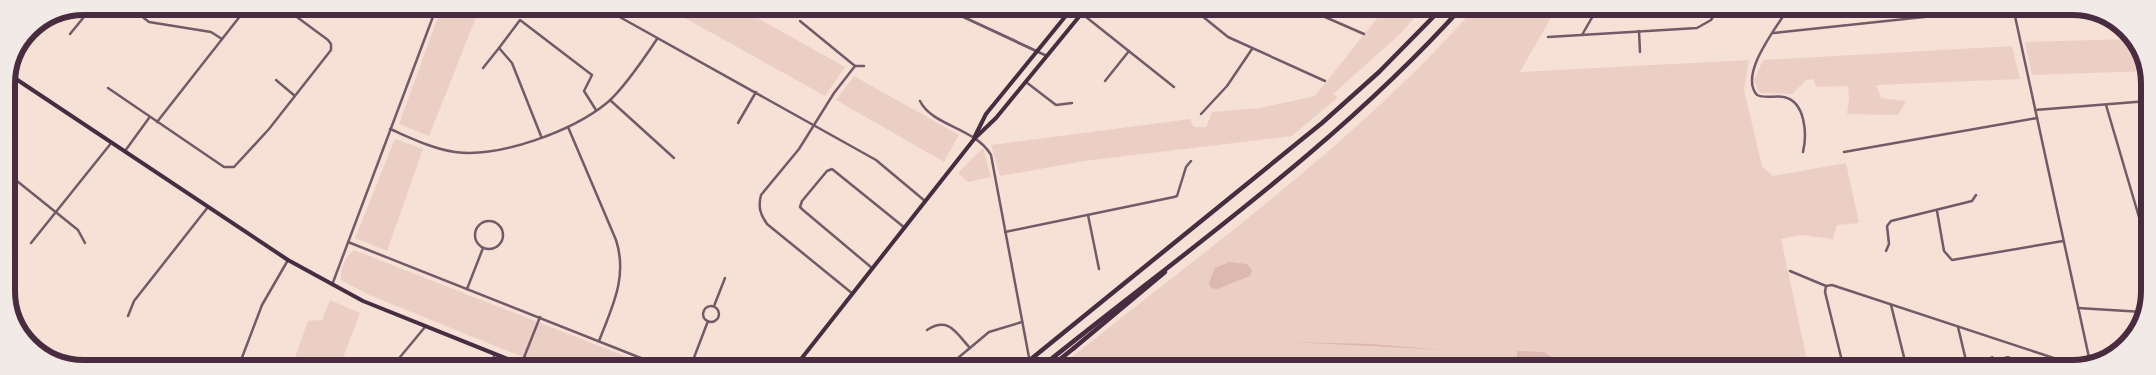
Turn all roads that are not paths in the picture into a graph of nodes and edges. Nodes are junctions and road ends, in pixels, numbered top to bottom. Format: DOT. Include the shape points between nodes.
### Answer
graph roads {
  1 [pos="86,15"];
  2 [pos="140,15"];
  3 [pos="241,15"];
  4 [pos="294,15"];
  5 [pos="434,15"];
  6 [pos="616,15"];
  7 [pos="961,15"];
  8 [pos="1066,15"];
  9 [pos="1080,15"];
  10 [pos="1084,15"];
  11 [pos="1200,15"];
  12 [pos="1320,15"];
  13 [pos="1435,15"];
  14 [pos="1454,15"];
  15 [pos="1593,15"];
  16 [pos="1714,15"];
  17 [pos="1784,15"];
  18 [pos="1942,15"];
  19 [pos="2015,15"];
  20 [pos="800,21"];
  21 [pos="1639,31"];
  22 [pos="1774,32"];
  23 [pos="70,34"];
  24 [pos="1364,34"];
  25 [pos="1582,35"];
  26 [pos="1548,37"];
  27 [pos="658,38"];
  28 [pos="222,39"];
  29 [pos="499,48"];
  30 [pos="1252,49"];
  31 [pos="1037,51"];
  32 [pos="1129,51"];
  33 [pos="1640,52"];
  34 [pos="1047,56"];
  35 [pos="855,66"];
  36 [pos="864,66"];
  37 [pos="483,68"];
  38 [pos="15,79"];
  39 [pos="276,80"];
  40 [pos="1106,81"];
  41 [pos="1325,81"];
  42 [pos="1026,82"];
  43 [pos="108,88"];
  44 [pos="1174,88"];
  45 [pos="756,92"];
  46 [pos="295,96"];
  47 [pos="610,100"];
  48 [pos="920,100"];
  49 [pos="2141,102"];
  50 [pos="1072,104"];
  51 [pos="2106,105"];
  52 [pos="596,110"];
  53 [pos="2035,110"];
  54 [pos="1201,114"];
  55 [pos="149,117"];
  56 [pos="2036,118"];
  57 [pos="157,122"];
  58 [pos="738,123"];
  59 [pos="814,125"];
  60 [pos="568,127"];
  61 [pos="390,130"];
  62 [pos="541,136"];
  63 [pos="974,138"];
  64 [pos="112,142"];
  65 [pos="125,151"];
  66 [pos="1803,152"];
  67 [pos="1844,152"];
  68 [pos="674,158"];
  69 [pos="1191,162"];
  70 [pos="15,179"];
  71 [pos="1976,196"];
  72 [pos="926,202"];
  73 [pos="208,207"];
  74 [pos="1937,211"];
  75 [pos="56,212"];
  76 [pos="1088,214"];
  77 [pos="2141,225"];
  78 [pos="905,228"];
  79 [pos="1005,232"];
  80 [pos="2063,241"];
  81 [pos="348,242"];
  82 [pos="31,243"];
  83 [pos="84,243"];
  84 [pos="1192,247"];
  85 [pos="484,248"];
  86 [pos="1886,251"];
  87 [pos="288,260"];
  88 [pos="872,269"];
  89 [pos="1098,269"];
  90 [pos="1790,271"];
  91 [pos="725,278"];
  92 [pos="332,284"];
  93 [pos="1826,286"];
  94 [pos="467,289"];
  95 [pos="853,294"];
  96 [pos="1891,305"];
  97 [pos="714,306"];
  98 [pos="2078,308"];
  99 [pos="2137,312"];
  100 [pos="128,316"];
  101 [pos="540,318"];
  102 [pos="708,321"];
  103 [pos="1022,322"];
  104 [pos="425,327"];
  105 [pos="1958,327"];
  106 [pos="926,330"];
  107 [pos="598,341"];
  108 [pos="970,348"];
  109 [pos="495,354"];
  110 [pos="2089,358"];
  111 [pos="241,360"];
  112 [pos="398,360"];
  113 [pos="492,360"];
  114 [pos="511,360"];
  115 [pos="523,360"];
  116 [pos="646,360"];
  117 [pos="693,360"];
  118 [pos="800,360"];
  119 [pos="956,360"];
  120 [pos="1029,360"];
  121 [pos="1030,360"];
  122 [pos="1050,360"];
  123 [pos="1059,360"];
  124 [pos="1842,360"];
  125 [pos="1905,360"];
  126 [pos="1966,360"];
  127 [pos="2060,360"];
  1 -- 23 [label="street"];
  2 -- 28 [label="street" via="149,22 211,32"];
  3 -- 28 [label="street"];
  4 -- 46 [label="street" via="331,44 331,50"];
  5 -- 61 [label="street"];
  6 -- 27 [label="street"];
  7 -- 31 [label="street"];
  8 -- 31 [label="main road"];
  9 -- 34 [label="main road"];
  10 -- 32 [label="street"];
  11 -- 30 [label="street" via="1228,37"];
  12 -- 24 [label="street"];
  13 -- 121 [label="highway" via="1379,72 1314,130"];
  14 -- 84 [label="highway" via="1362,107"];
  15 -- 25 [label="street"];
  16 -- 21 [label="street" via="1697,28"];
  17 -- 22 [label="street"];
  18 -- 22 [label="street"];
  19 -- 53 [label="street"];
  20 -- 35 [label="street"];
  21 -- 25 [label="street"];
  21 -- 33 [label="street"];
  22 -- 66 [label="street" via="1755,62 1752,86 1760,96 1783,96 1798,107 1805,132"];
  25 -- 26 [label="street"];
  27 -- 45 [label="street"];
  27 -- 47 [label="street"];
  28 -- 57 [label="street"];
  29 -- 37 [label="street"];
  29 -- 52 [label="street" via="520,20 592,75 584,91"];
  29 -- 62 [label="street" via="512,63"];
  30 -- 41 [label="street"];
  30 -- 54 [label="street" via="1227,86"];
  31 -- 34 [label="street"];
  31 -- 63 [label="main road" via="986,114"];
  32 -- 40 [label="street"];
  32 -- 44 [label="street"];
  34 -- 42 [label="main road"];
  35 -- 36 [label="street"];
  35 -- 59 [label="street"];
  38 -- 64 [label="main road"];
  39 -- 46 [label="street"];
  42 -- 50 [label="street" via="1056,105"];
  42 -- 63 [label="main road" via="996,118"];
  43 -- 55 [label="street"];
  45 -- 58 [label="street"];
  45 -- 59 [label="street"];
  46 -- 57 [label="street" via="234,167 224,167"];
  47 -- 52 [label="street"];
  47 -- 68 [label="street"];
  48 -- 63 [label="street" via="927,111"];
  49 -- 51 [label="street"];
  51 -- 53 [label="street"];
  51 -- 77 [label="street"];
  52 -- 60 [label="street"];
  53 -- 56 [label="street"];
  55 -- 57 [label="street"];
  55 -- 65 [label="street"];
  56 -- 67 [label="street"];
  56 -- 80 [label="street"];
  59 -- 72 [label="street" via="883,164"];
  59 -- 95 [label="street" via="761,196 760,213 767,224"];
  60 -- 62 [label="street"];
  60 -- 107 [label="street" via="616,240 620,257 619,286"];
  61 -- 62 [label="street" via="459,152 502,150"];
  61 -- 81 [label="street"];
  63 -- 72 [label="main road"];
  63 -- 79 [label="street" via="991,155"];
  64 -- 65 [label="main road"];
  64 -- 75 [label="street"];
  65 -- 73 [label="main road"];
  69 -- 76 [label="street" via="1186,167 1177,196"];
  70 -- 75 [label="street"];
  71 -- 74 [label="street" via="1972,201"];
  72 -- 78 [label="main road"];
  73 -- 87 [label="main road"];
  73 -- 100 [label="street" via="134,300"];
  74 -- 80 [label="street" via="1944,250 1952,260"];
  74 -- 86 [label="street" via="1891,221 1886,230 1889,244"];
  75 -- 82 [label="street"];
  75 -- 83 [label="street" via="78,230"];
  76 -- 79 [label="street"];
  76 -- 89 [label="street"];
  78 -- 88 [label="main road"];
  78 -- 88 [label="street" via="832,169 802,201 800,206 803,210"];
  79 -- 103 [label="street"];
  80 -- 98 [label="street"];
  81 -- 92 [label="street"];
  81 -- 94 [label="street"];
  84 -- 122 [label="highway"];
  84 -- 123 [label="highway" via="1141,295"];
  85 -- 85 [label="street" via="495,248 503,240 503,229 495,222 484,222 476,230 476,241"];
  85 -- 94 [label="street"];
  87 -- 92 [label="main road"];
  87 -- 111 [label="street" via="262,305"];
  88 -- 95 [label="main road"];
  90 -- 93 [label="street"];
  91 -- 97 [label="street"];
  92 -- 104 [label="main road"];
  93 -- 96 [label="street" via="1832,285"];
  93 -- 124 [label="street"];
  94 -- 101 [label="street"];
  95 -- 118 [label="main road"];
  96 -- 105 [label="street"];
  96 -- 125 [label="street"];
  97 -- 102 [label="street" via="708,306 703,312"];
  97 -- 102 [label="street" via="719,317 716,321"];
  98 -- 99 [label="street"];
  98 -- 110 [label="street"];
  101 -- 107 [label="street"];
  101 -- 115 [label="street"];
  102 -- 117 [label="street"];
  103 -- 108 [label="street" via="995,329"];
  103 -- 120 [label="street"];
  104 -- 109 [label="main road"];
  104 -- 112 [label="street"];
  105 -- 126 [label="street"];
  105 -- 127 [label="street"];
  106 -- 108 [label="street" via="936,324 946,324"];
  107 -- 116 [label="street"];
  108 -- 119 [label="street"];
  109 -- 113 [label="street"];
  109 -- 114 [label="main road"];
}
